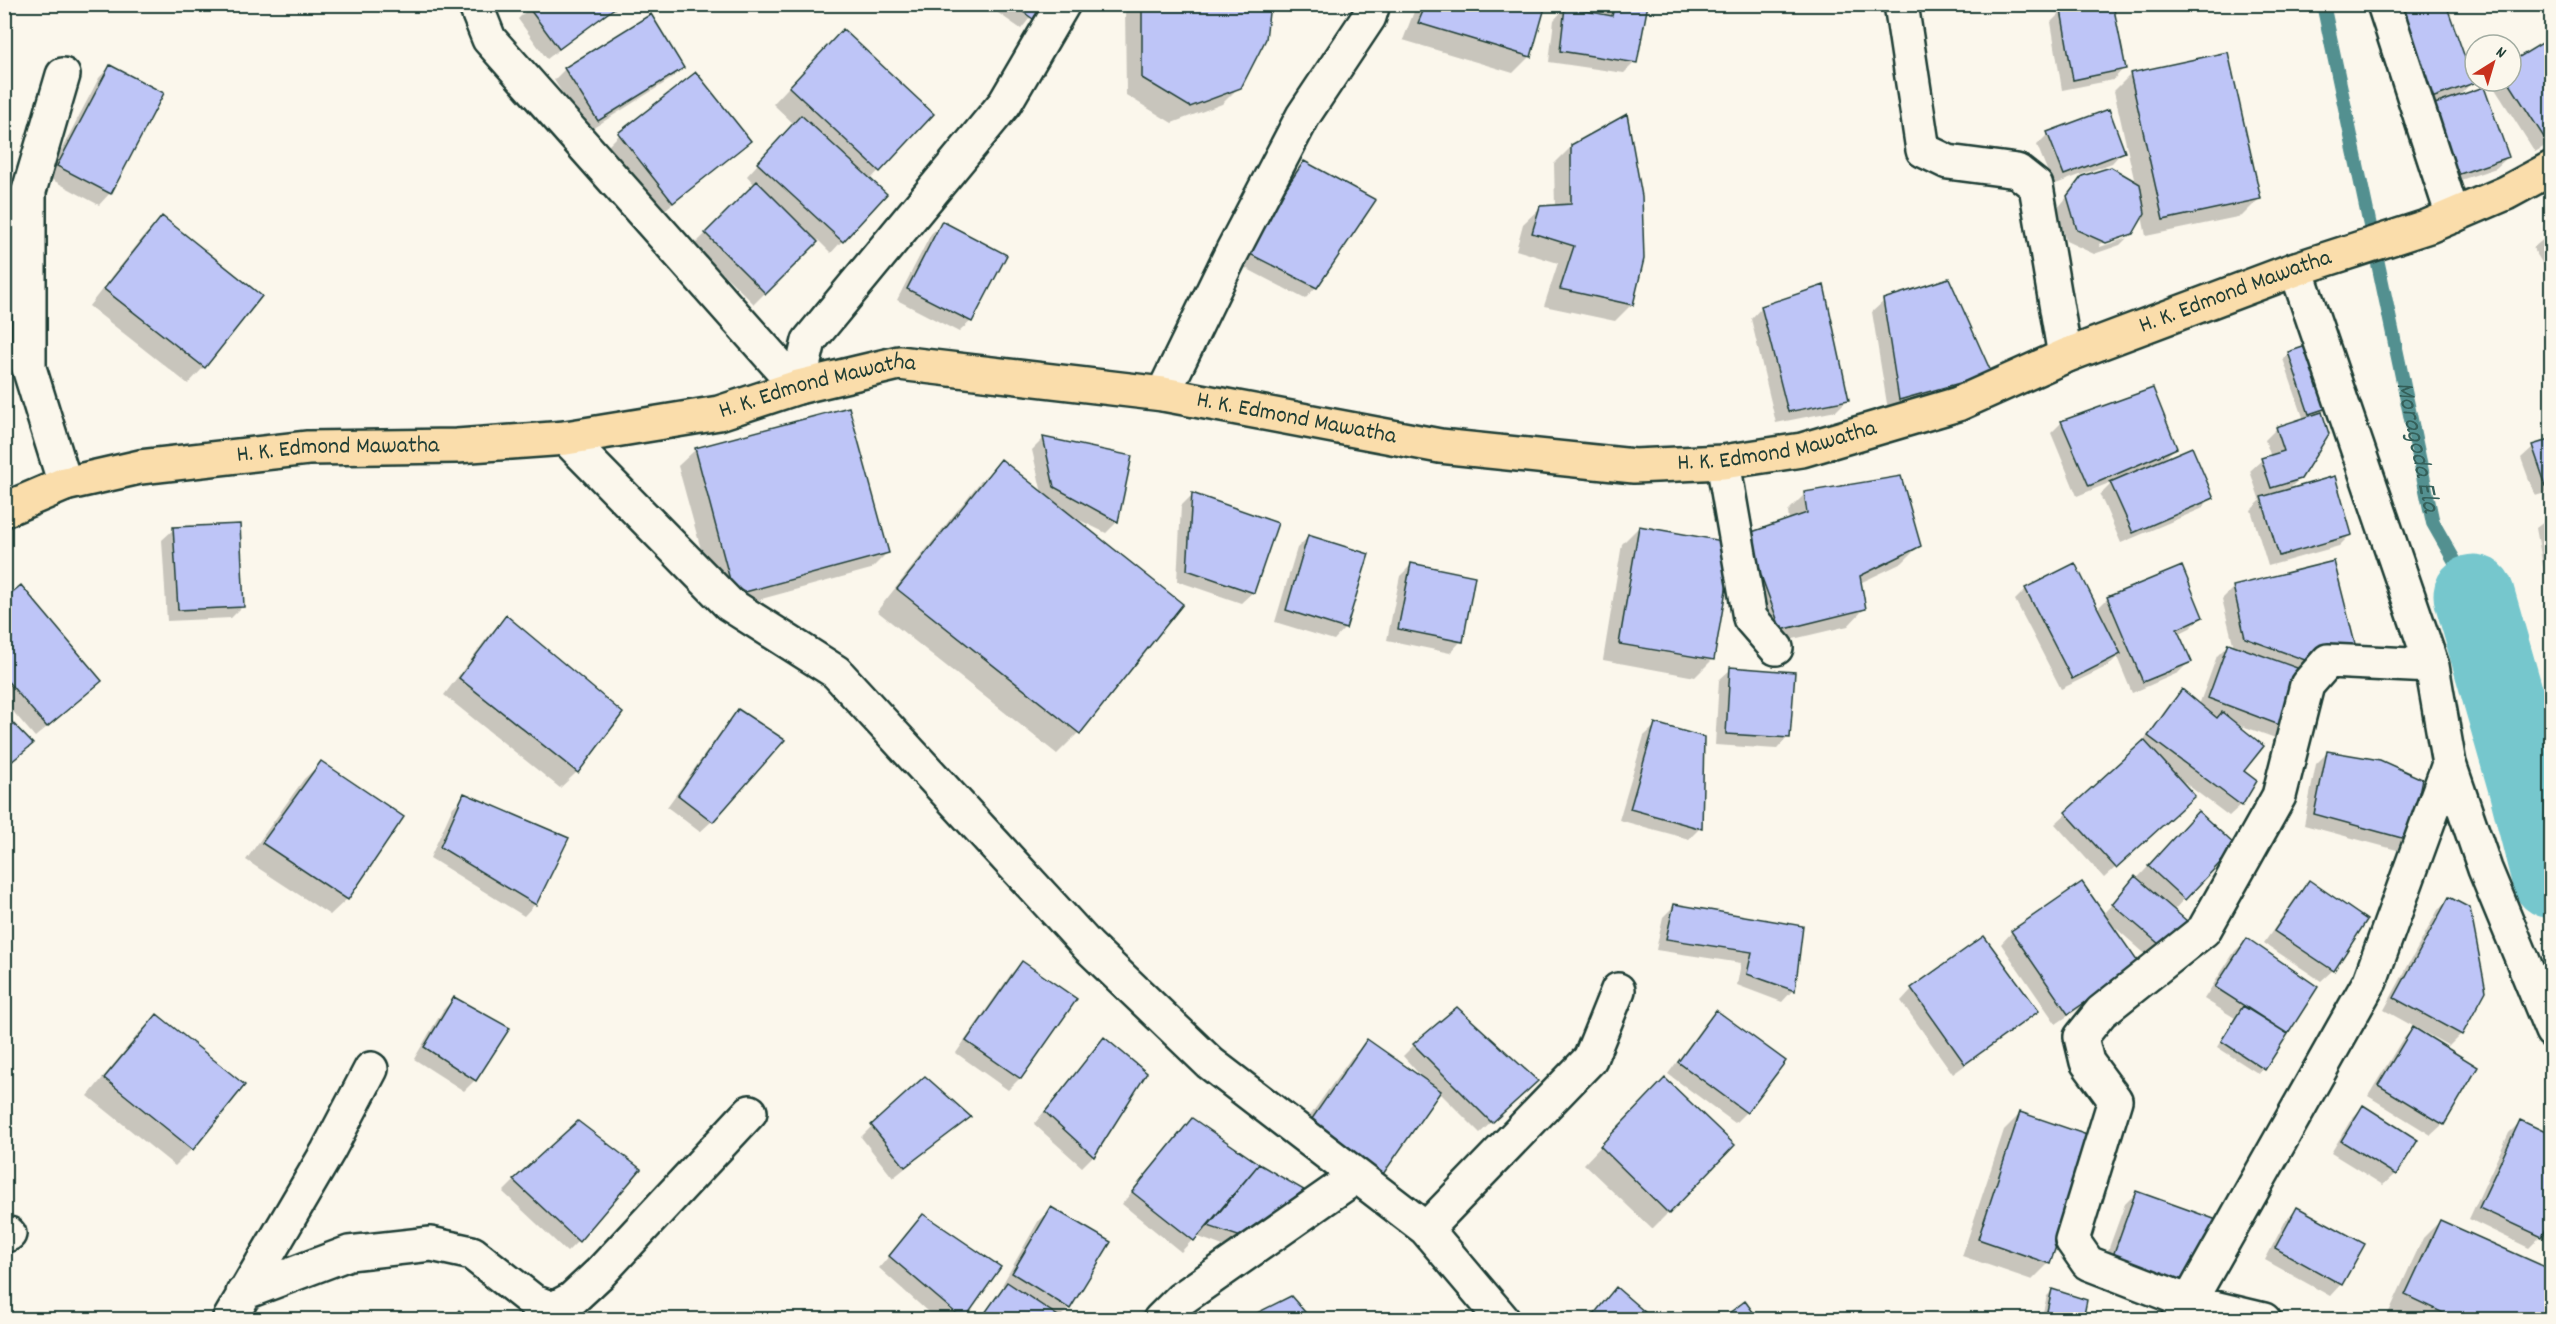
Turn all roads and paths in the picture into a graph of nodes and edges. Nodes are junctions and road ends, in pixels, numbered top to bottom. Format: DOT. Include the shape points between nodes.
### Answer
graph roads {
  1 [pos="475,4"];
  2 [pos="1063,4"];
  3 [pos="1373,4"];
  4 [pos="1901,4"];
  5 [pos="2384,4"];
  6 [pos="63,75"];
  7 [pos="2552,168"];
  8 [pos="2441,221"];
  9 [pos="2310,265"];
  10 [pos="2066,356"];
  11 [pos="798,387"];
  12 [pos="1163,394"];
  13 [pos="566,438"];
  14 [pos="1723,462"];
  15 [pos="65,484"];
  16 [pos="4,510"];
  17 [pos="1776,648"];
  18 [pos="2432,666"];
  19 [pos="2449,764"];
  20 [pos="1617,990"];
  21 [pos="2552,1031"];
  22 [pos="371,1069"];
  23 [pos="750,1112"];
  24 [pos="1355,1177"];
  25 [pos="1426,1229"];
  26 [pos="236,1306"];
  27 [pos="2184,1311"];
  28 [pos="1160,1320"];
  29 [pos="1503,1320"];
  30 [pos="2264,1320"];
  1 -- 11 [label="street" via="489,39"];
  2 -- 11 [label="street" via="1005,103 809,341"];
  3 -- 12 [label="street" via="1303,116"];
  4 -- 10 [label="street" via="1923,150 1948,162 2018,171 2036,186"];
  5 -- 8 [label="street"];
  6 -- 15 [label="street" via="29,191 29,368"];
  7 -- 8 [label="main road, H. K. Edmond Mawatha"];
  8 -- 9 [label="main road, H. K. Edmond Mawatha"];
  9 -- 10 [label="main road, H. K. Edmond Mawatha"];
  9 -- 18 [label="street"];
  10 -- 14 [label="main road, H. K. Edmond Mawatha" via="1958,404 1802,450"];
  11 -- 12 [label="main road, H. K. Edmond Mawatha" via="899,363"];
  11 -- 13 [label="main road, H. K. Edmond Mawatha" via="719,413"];
  12 -- 14 [label="main road, H. K. Edmond Mawatha" via="1440,446 1634,466"];
  13 -- 15 [label="main road, H. K. Edmond Mawatha" via="457,446 308,448 140,467"];
  13 -- 24 [label="street" via="729,604 836,672 1089,947 1210,1063"];
  14 -- 17 [label="street" via="1750,618"];
  15 -- 16 [label="main road, H. K. Edmond Mawatha"];
  18 -- 19 [label="street"];
  18 -- 27 [label="street" via="2328,661 2307,685 2279,796 2204,930 2101,1012 2081,1037 2087,1062 2115,1100 2072,1240 2088,1263"];
  19 -- 21 [label="street" via="2485,869"];
  19 -- 27 [label="street" via="2370,981"];
  20 -- 25 [label="street" via="1590,1059"];
  22 -- 26 [label="street" via="328,1151"];
  23 -- 26 [label="street" via="600,1273 572,1299 553,1309 534,1302 472,1253 431,1244 350,1253"];
  24 -- 25 [label="street"];
  24 -- 28 [label="street" via="1181,1299"];
  25 -- 29 [label="street"];
  27 -- 30 [label="street"];
}
